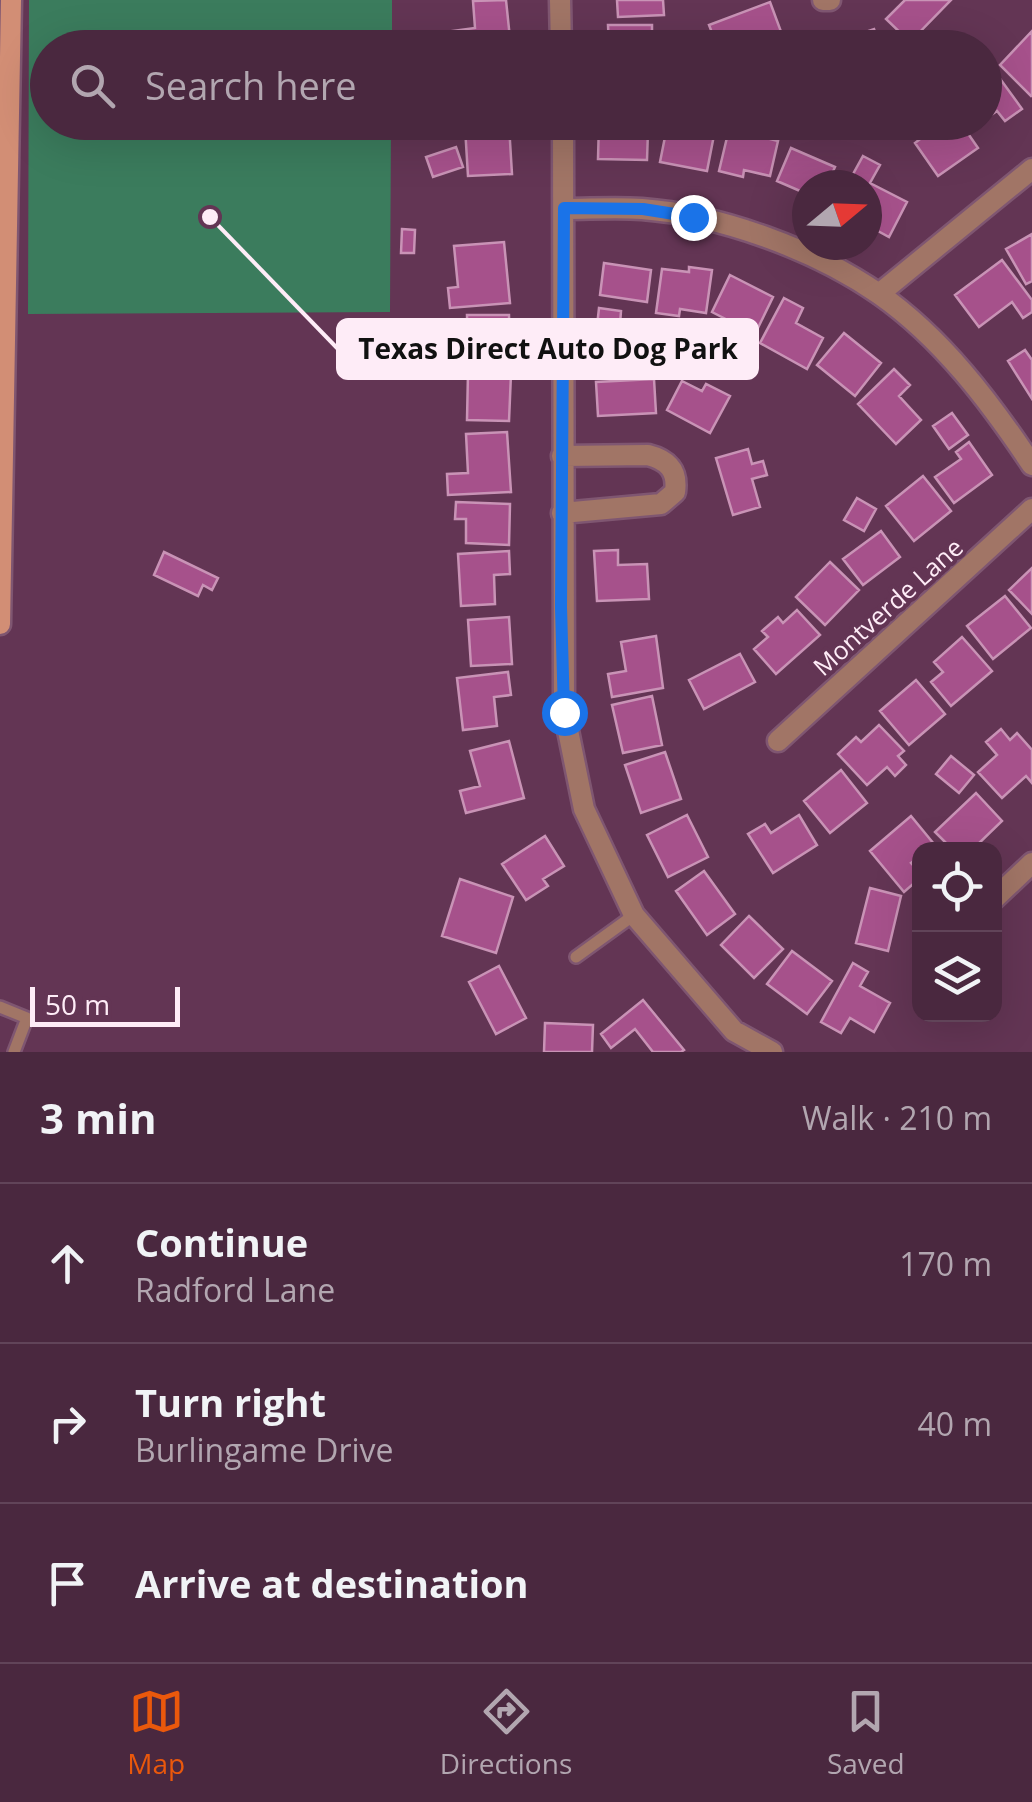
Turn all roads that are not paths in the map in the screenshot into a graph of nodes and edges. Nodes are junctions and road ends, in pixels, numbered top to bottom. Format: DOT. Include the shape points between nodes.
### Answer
graph roads {
  1 [pos="12,0"];
  2 [pos="560,0"];
  3 [pos="561,30"];
  4 [pos="5,31"];
  5 [pos="563,140"];
  6 [pos="1032,169"];
  7 [pos="564,208"];
  8 [pos="878,294"];
  9 [pos="562,456"];
  10 [pos="1032,465"];
  11 [pos="1032,510"];
  12 [pos="562,513"];
  13 [pos="0,624"];
  14 [pos="778,741"];
  15 [pos="1032,863"];
  16 [pos="1002,891"];
  17 [pos="634,916"];
  18 [pos="576,957"];
  19 [pos="0,1007"];
  20 [pos="14,1052"];
  21 [pos="772,1052"];
  1 -- 4 [label="street"];
  2 -- 3 [label="street"];
  4 -- 13 [label="street"];
  5 -- 7 [label="street"];
  6 -- 8 [label="street"];
  7 -- 8 [label="street" via="643,209 741,229"];
  7 -- 9 [label="street"];
  8 -- 10 [label="street" via="934,341"];
  9 -- 12 [label="street"];
  9 -- 12 [label="street" via="648,455 661,458 677,481 661,504"];
  11 -- 14 [label="street, Montverde Lane"];
  12 -- 17 [label="street" via="564,712 584,809"];
  15 -- 16 [label="street"];
  17 -- 18 [label="lane"];
  17 -- 21 [label="street" via="734,1030"];
  19 -- 20 [label="lane" via="27,1018"];
}
